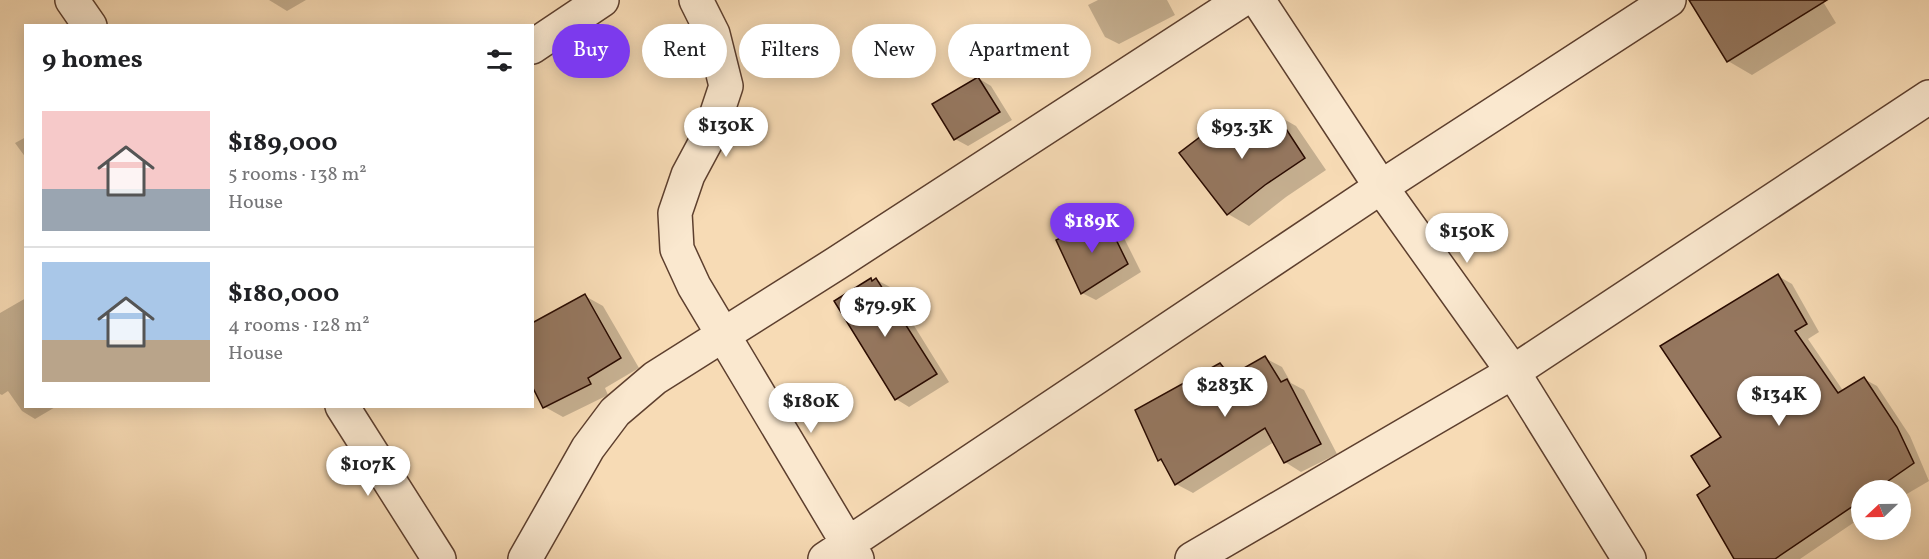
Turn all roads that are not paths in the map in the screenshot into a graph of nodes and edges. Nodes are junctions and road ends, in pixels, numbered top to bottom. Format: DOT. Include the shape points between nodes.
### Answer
graph roads {
  1 [pos="72,0"];
  2 [pos="602,0"];
  3 [pos="696,0"];
  4 [pos="1242,0"];
  5 [pos="1258,0"];
  6 [pos="1669,0"];
  7 [pos="89,24"];
  8 [pos="534,46"];
  9 [pos="1929,98"];
  10 [pos="1381,187"];
  11 [pos="723,335"];
  12 [pos="1513,372"];
  13 [pos="343,408"];
  14 [pos="843,554"];
  15 [pos="439,559"];
  16 [pos="525,559"];
  17 [pos="1192,559"];
  18 [pos="1629,559"];
  1 -- 7 [label="street"];
  2 -- 8 [label="street"];
  3 -- 11 [label="street" via="713,34 726,86 710,134 688,175 675,213 677,249"];
  4 -- 11 [label="street"];
  5 -- 10 [label="street"];
  6 -- 10 [label="street"];
  9 -- 12 [label="street"];
  10 -- 12 [label="street"];
  10 -- 14 [label="street"];
  11 -- 14 [label="street"];
  11 -- 16 [label="street" via="655,378 615,412 588,448"];
  12 -- 17 [label="street"];
  12 -- 18 [label="street"];
  13 -- 15 [label="street"];
}
